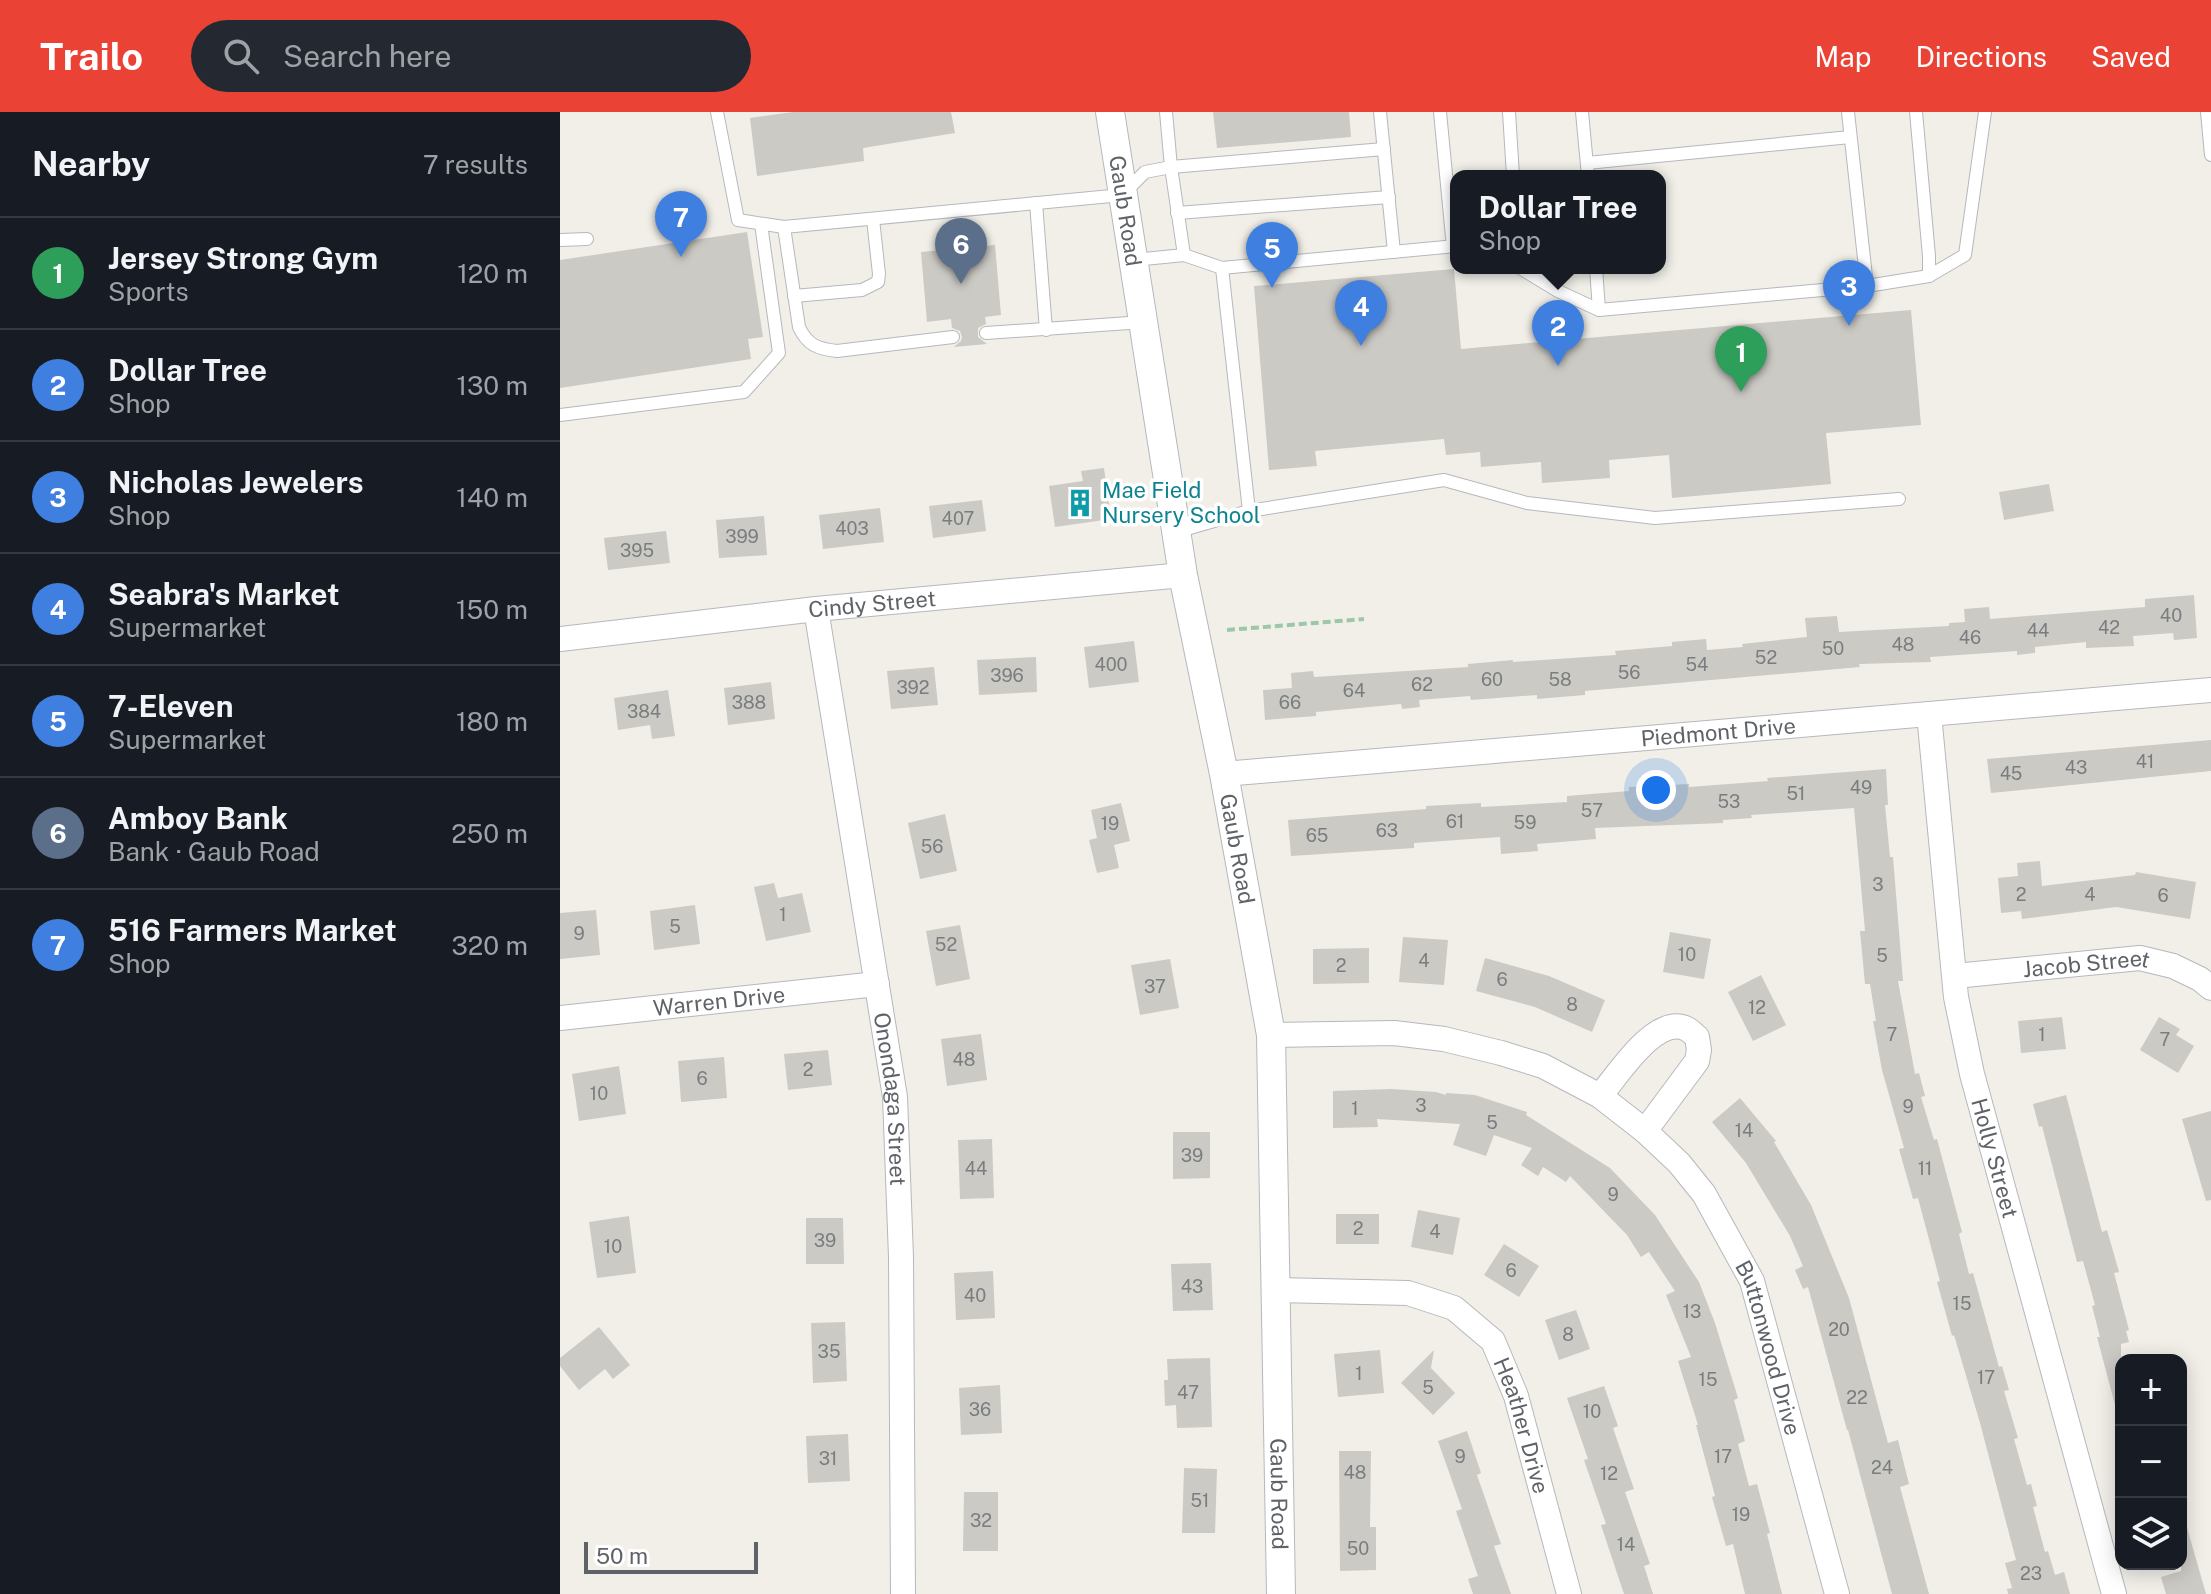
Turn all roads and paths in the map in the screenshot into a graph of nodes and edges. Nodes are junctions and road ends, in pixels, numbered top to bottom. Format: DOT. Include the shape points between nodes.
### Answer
graph roads {
  1 [pos="717,112"];
  2 [pos="1110,112"];
  3 [pos="1166,112"];
  4 [pos="1380,112"];
  5 [pos="1440,112"];
  6 [pos="1509,112"];
  7 [pos="1582,112"];
  8 [pos="1848,112"];
  9 [pos="1916,112"];
  10 [pos="1985,112"];
  11 [pos="2207,112"];
  12 [pos="1850,137"];
  13 [pos="1384,149"];
  14 [pos="2211,155"];
  15 [pos="1171,167"];
  16 [pos="1513,170"];
  17 [pos="1588,170"];
  18 [pos="1122,195"];
  19 [pos="1389,197"];
  20 [pos="1450,201"];
  21 [pos="1036,203"];
  22 [pos="1177,213"];
  23 [pos="873,219"];
  24 [pos="761,224"];
  25 [pos="784,227"];
  26 [pos="587,239"];
  27 [pos="560,240"];
  28 [pos="1450,246"];
  29 [pos="1394,252"];
  30 [pos="1184,255"];
  31 [pos="1134,260"];
  32 [pos="1222,268"];
  33 [pos="1530,274"];
  34 [pos="1596,274"];
  35 [pos="1929,276"];
  36 [pos="1867,286"];
  37 [pos="794,296"];
  38 [pos="1599,310"];
  39 [pos="1143,322"];
  40 [pos="1046,330"];
  41 [pos="986,333"];
  42 [pos="953,337"];
  43 [pos="560,415"];
  44 [pos="1899,499"];
  45 [pos="1249,511"];
  46 [pos="1176,532"];
  47 [pos="1183,575"];
  48 [pos="816,609"];
  49 [pos="1364,619"];
  50 [pos="1227,630"];
  51 [pos="560,639"];
  52 [pos="2211,690"];
  53 [pos="1929,714"];
  54 [pos="1224,774"];
  55 [pos="1955,976"];
  56 [pos="877,984"];
  57 [pos="2211,988"];
  58 [pos="560,1018"];
  59 [pos="1271,1035"];
  60 [pos="1600,1096"];
  61 [pos="1645,1131"];
  62 [pos="1277,1290"];
  63 [pos="903,1594"];
  64 [pos="1281,1594"];
  65 [pos="1569,1594"];
  66 [pos="1837,1594"];
  67 [pos="2114,1594"];
  1 -- 24 [label="lane" via="738,220"];
  2 -- 18 [label="street, Gaub Road"];
  3 -- 15 [label="lane"];
  4 -- 13 [label="lane"];
  5 -- 20 [label="lane"];
  6 -- 16 [label="lane"];
  7 -- 17 [label="lane"];
  8 -- 12 [label="lane"];
  9 -- 35 [label="lane"];
  10 -- 35 [label="lane" via="1965,255"];
  11 -- 14 [label="lane"];
  12 -- 17 [label="lane"];
  12 -- 36 [label="lane"];
  13 -- 15 [label="lane"];
  13 -- 19 [label="lane"];
  15 -- 18 [label="lane" via="1145,172"];
  15 -- 22 [label="lane"];
  18 -- 21 [label="lane"];
  18 -- 31 [label="street, Gaub Road"];
  19 -- 22 [label="lane"];
  19 -- 29 [label="lane"];
  21 -- 23 [label="lane"];
  21 -- 40 [label="lane"];
  22 -- 30 [label="lane"];
  23 -- 25 [label="lane"];
  23 -- 37 [label="lane" via="878,282 862,290"];
  24 -- 25 [label="lane"];
  24 -- 43 [label="lane" via="779,353 744,392"];
  25 -- 37 [label="lane"];
  26 -- 27 [label="lane"];
  28 -- 29 [label="lane"];
  29 -- 32 [label="lane"];
  30 -- 31 [label="lane"];
  30 -- 32 [label="lane"];
  31 -- 39 [label="street, Gaub Road"];
  32 -- 45 [label="lane"];
  33 -- 38 [label="lane"];
  34 -- 38 [label="lane"];
  35 -- 36 [label="lane"];
  36 -- 38 [label="lane"];
  37 -- 42 [label="lane" via="804,338 820,349"];
  39 -- 40 [label="lane"];
  39 -- 46 [label="street, Gaub Road"];
  40 -- 41 [label="lane"];
  44 -- 45 [label="lane" via="1655,518 1527,503 1444,480"];
  45 -- 46 [label="lane"];
  46 -- 47 [label="street, Gaub Road"];
  47 -- 48 [label="street, Cindy Street"];
  47 -- 54 [label="street, Gaub Road"];
  48 -- 51 [label="street, Cindy Street"];
  48 -- 56 [label="street, Onondaga Street"];
  49 -- 50 [label="path"];
  52 -- 53 [label="street, Piedmont Drive"];
  53 -- 54 [label="street, Piedmont Drive"];
  53 -- 55 [label="street, Holly Street"];
  54 -- 59 [label="street, Gaub Road"];
  55 -- 57 [label="street, Jacob Street" via="2140,958 2173,966"];
  55 -- 67 [label="street, Holly Street" via="1965,1048"];
  56 -- 58 [label="street, Warren Drive"];
  56 -- 63 [label="street, Onondaga Street" via="895,1097"];
  59 -- 60 [label="street, Buttonwood Drive" via="1394,1033 1444,1039 1543,1066"];
  59 -- 62 [label="street, Gaub Road"];
  60 -- 61 [label="street, Buttonwood Drive"];
  60 -- 61 [label="street" via="1647,1040 1672,1026 1686,1028 1697,1037 1697,1061"];
  61 -- 66 [label="street, Buttonwood Drive" via="1704,1194 1752,1281"];
  62 -- 64 [label="street, Gaub Road"];
  62 -- 65 [label="street, Heather Drive" via="1408,1293 1454,1308 1493,1341 1516,1396"];
}
